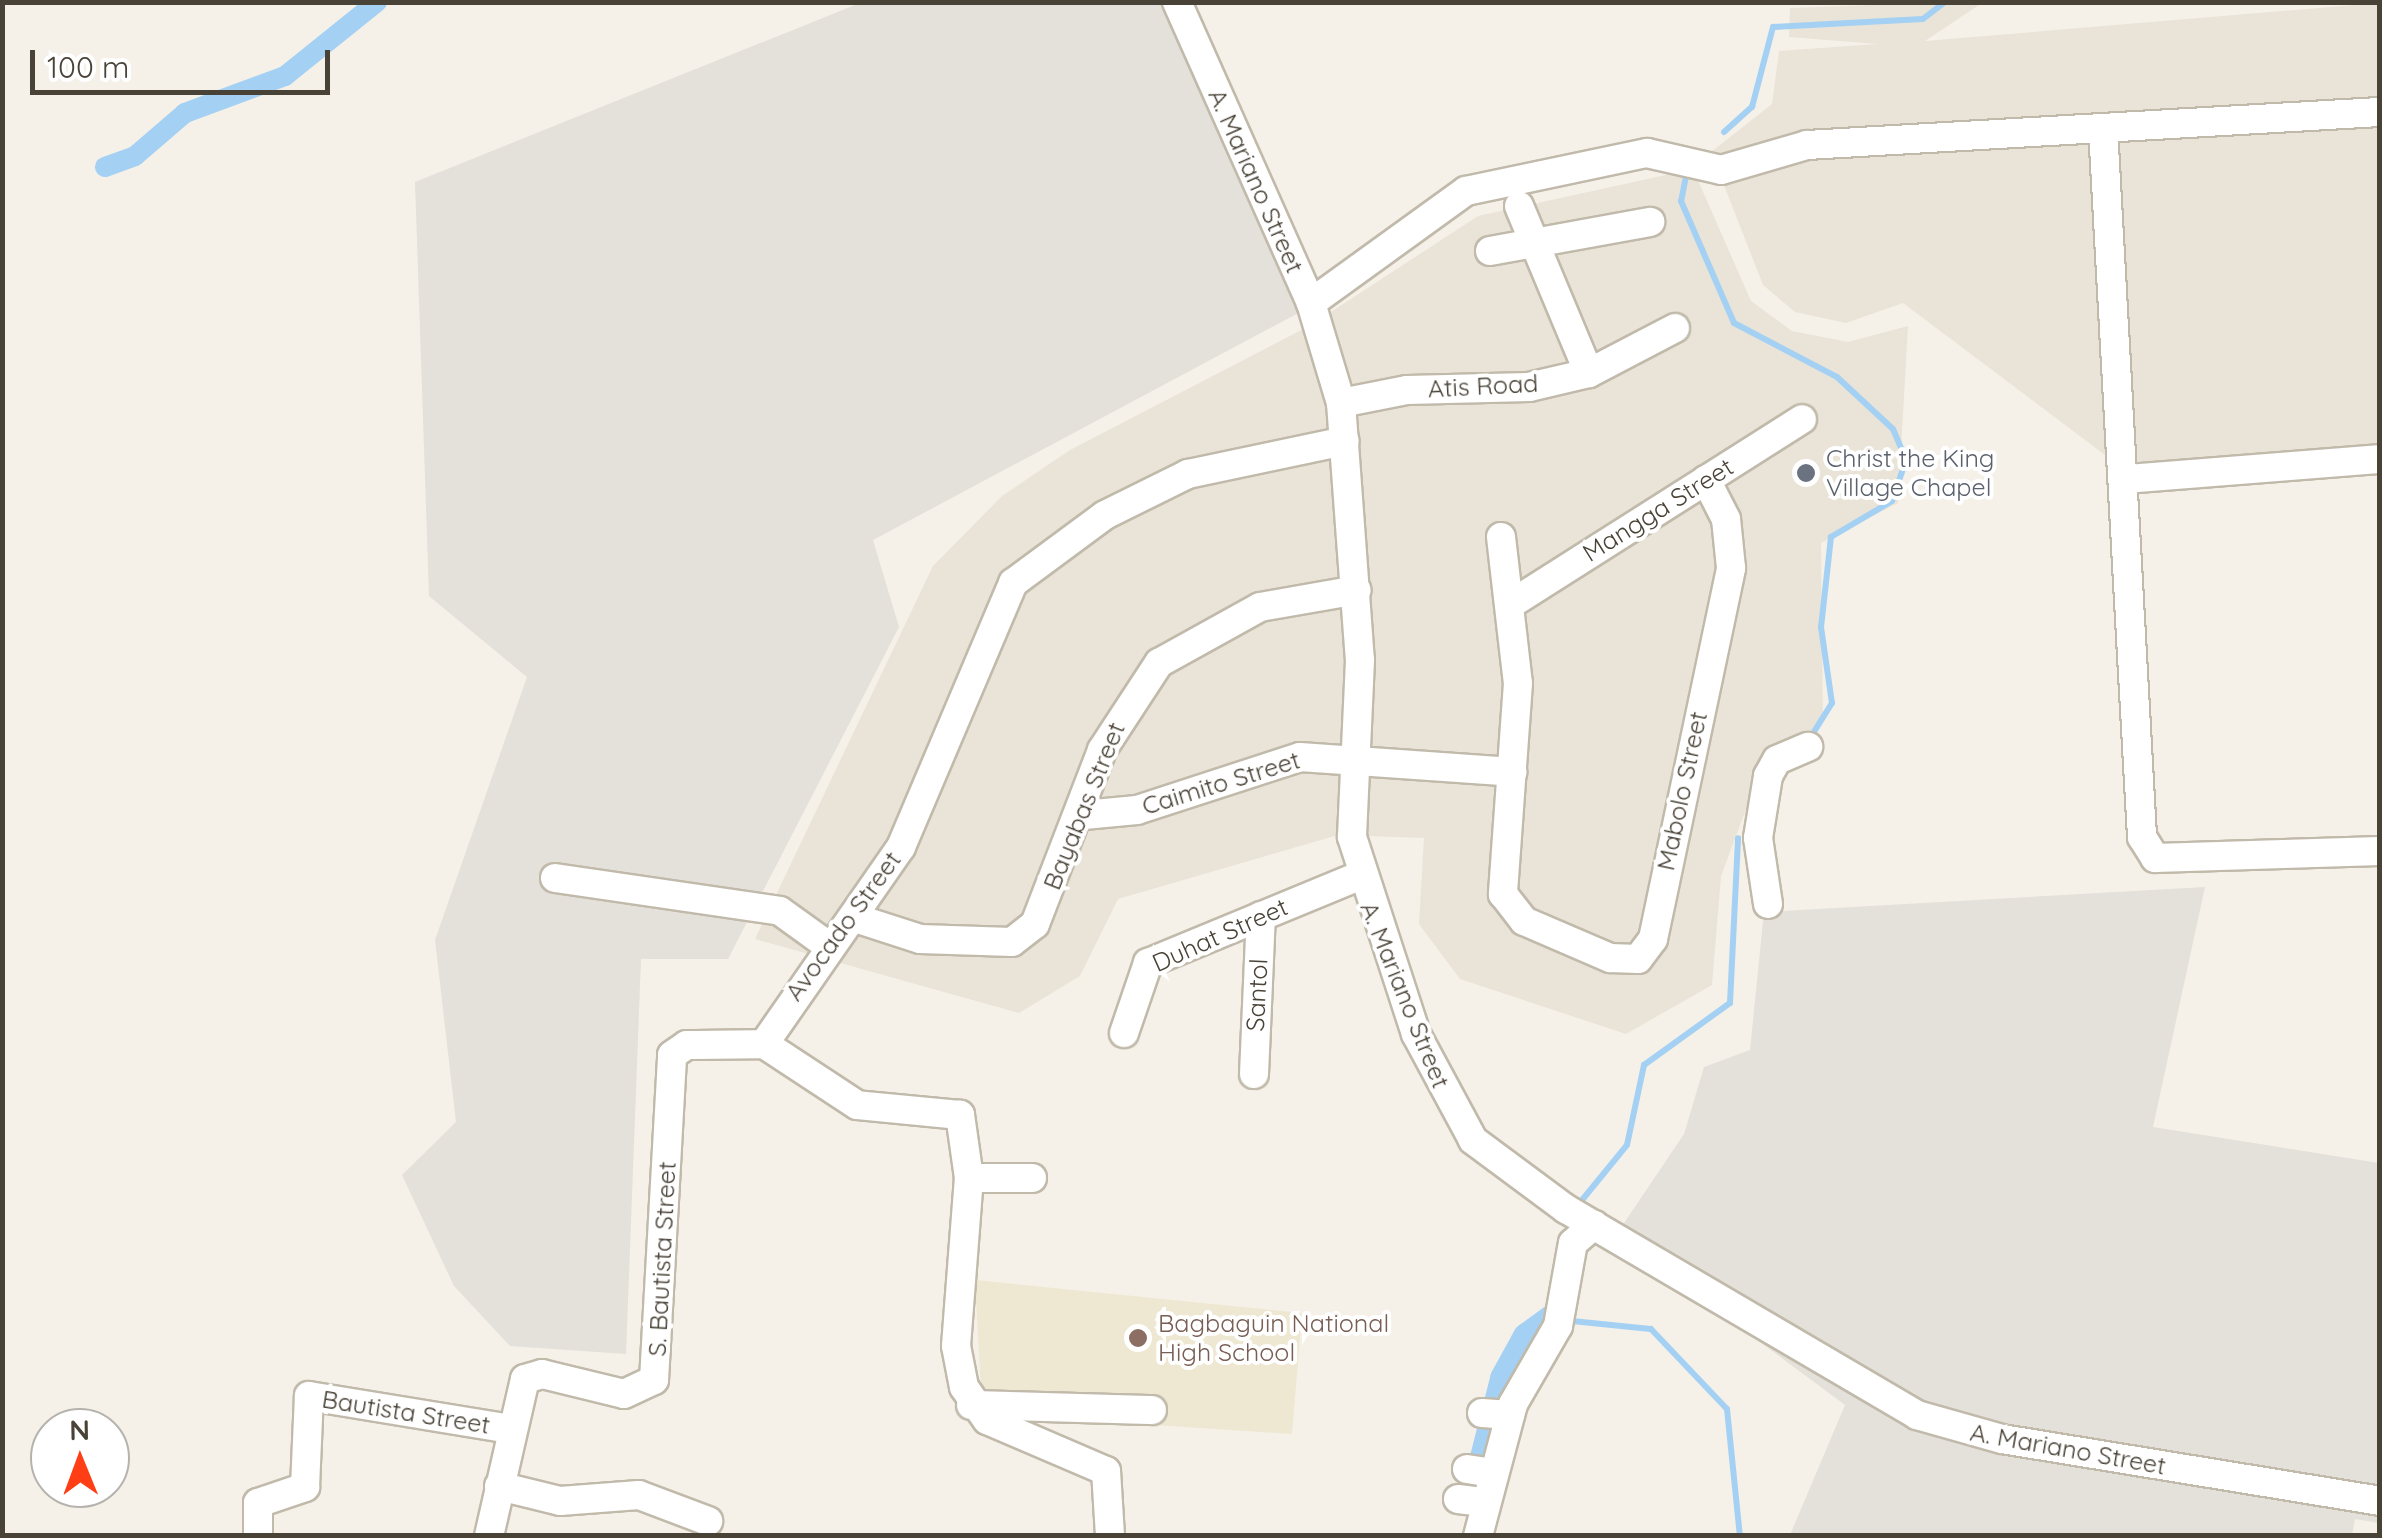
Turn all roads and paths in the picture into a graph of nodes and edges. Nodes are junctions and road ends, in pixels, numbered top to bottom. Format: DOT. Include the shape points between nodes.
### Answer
graph roads {
  1 [pos="1177,2"];
  2 [pos="2380,112"];
  3 [pos="2103,128"];
  4 [pos="1519,206"];
  5 [pos="1650,222"];
  6 [pos="1532,243"];
  7 [pos="1490,251"];
  8 [pos="1310,304"];
  9 [pos="1674,328"];
  10 [pos="1589,373"];
  11 [pos="1341,403"];
  12 [pos="1802,419"];
  13 [pos="1345,441"];
  14 [pos="2380,459"];
  15 [pos="2126,479"];
  16 [pos="1706,480"];
  17 [pos="1501,537"];
  18 [pos="1357,590"];
  19 [pos="1514,602"];
  20 [pos="1808,747"];
  21 [pos="1359,759"];
  22 [pos="1512,772"];
  23 [pos="1084,814"];
  24 [pos="2380,851"];
  25 [pos="1359,876"];
  26 [pos="554,878"];
  27 [pos="1768,904"];
  28 [pos="1261,916"];
  29 [pos="855,918"];
  30 [pos="826,944"];
  31 [pos="1124,1033"];
  32 [pos="764,1044"];
  33 [pos="1254,1074"];
  34 [pos="969,1178"];
  35 [pos="1032,1178"];
  36 [pos="1582,1219"];
  37 [pos="972,1406"];
  38 [pos="1152,1410"];
  39 [pos="511,1429"];
  40 [pos="499,1486"];
  41 [pos="2380,1500"];
  42 [pos="708,1521"];
  43 [pos="258,1536"];
  44 [pos="489,1536"];
  45 [pos="1110,1536"];
  46 [pos="1478,1536"];
  1 -- 8 [label="street, A. Mariano Street"];
  2 -- 3 [label="street"];
  3 -- 8 [label="street" via="1807,145 1721,170 1646,153 1488,186 1451,198"];
  3 -- 15 [label="street"];
  4 -- 6 [label="street"];
  5 -- 6 [label="street"];
  6 -- 7 [label="street"];
  6 -- 10 [label="street"];
  8 -- 11 [label="street, A. Mariano Street"];
  9 -- 10 [label="street, Atis Road"];
  10 -- 11 [label="street, Atis Road"];
  11 -- 13 [label="street, A. Mariano Street"];
  12 -- 16 [label="street, Mangga Street"];
  13 -- 18 [label="street, A. Mariano Street"];
  13 -- 29 [label="street, Avocado Street" via="1188,474 1104,515 1023,572 995,616 901,847"];
  14 -- 15 [label="street"];
  15 -- 24 [label="street" via="2142,837 2155,858"];
  16 -- 19 [label="street, Mangga Street"];
  16 -- 22 [label="street, Mabolo Street" via="1726,519 1731,568 1647,951 1610,958 1506,905"];
  17 -- 19 [label="street"];
  18 -- 21 [label="street, A. Mariano Street"];
  18 -- 23 [label="street, Bayabas Street" via="1260,607 1159,663 1102,750"];
  19 -- 22 [label="street"];
  20 -- 27 [label="street" via="1777,760 1768,776 1758,838"];
  21 -- 22 [label="street"];
  21 -- 23 [label="street, Caimito Street" via="1300,757 1137,810"];
  21 -- 25 [label="street, A. Mariano Street"];
  23 -- 29 [label="street, Bayabas Street" via="1035,924 1012,942 920,939"];
  25 -- 28 [label="street, Duhat Street"];
  25 -- 36 [label="street, A. Mariano Street" via="1447,1100 1495,1161"];
  26 -- 30 [label="street" via="780,911"];
  28 -- 31 [label="street, Duhat Street" via="1148,963"];
  28 -- 33 [label="street, Santol"];
  29 -- 30 [label="street, Avocado Street"];
  30 -- 32 [label="street, Avocado Street"];
  32 -- 34 [label="street" via="856,1106 960,1115"];
  32 -- 39 [label="street, S. Bautista Street" via="687,1045 672,1055 654,1380 624,1394 532,1374"];
  34 -- 35 [label="street"];
  34 -- 37 [label="street" via="956,1346"];
  36 -- 41 [label="street, A. Mariano Street" via="1916,1415 2002,1439"];
  36 -- 46 [label="street" via="1558,1326 1498,1414 1472,1500"];
  37 -- 38 [label="street"];
  37 -- 45 [label="street" via="1025,1439 1094,1459 1106,1471"];
  39 -- 40 [label="street, S. Bautista Street"];
  39 -- 43 [label="street, Bautista Street" via="304,1402 304,1487 258,1504"];
  40 -- 42 [label="street" via="560,1501 639,1495"];
  40 -- 44 [label="street, S. Bautista Street"];
}
